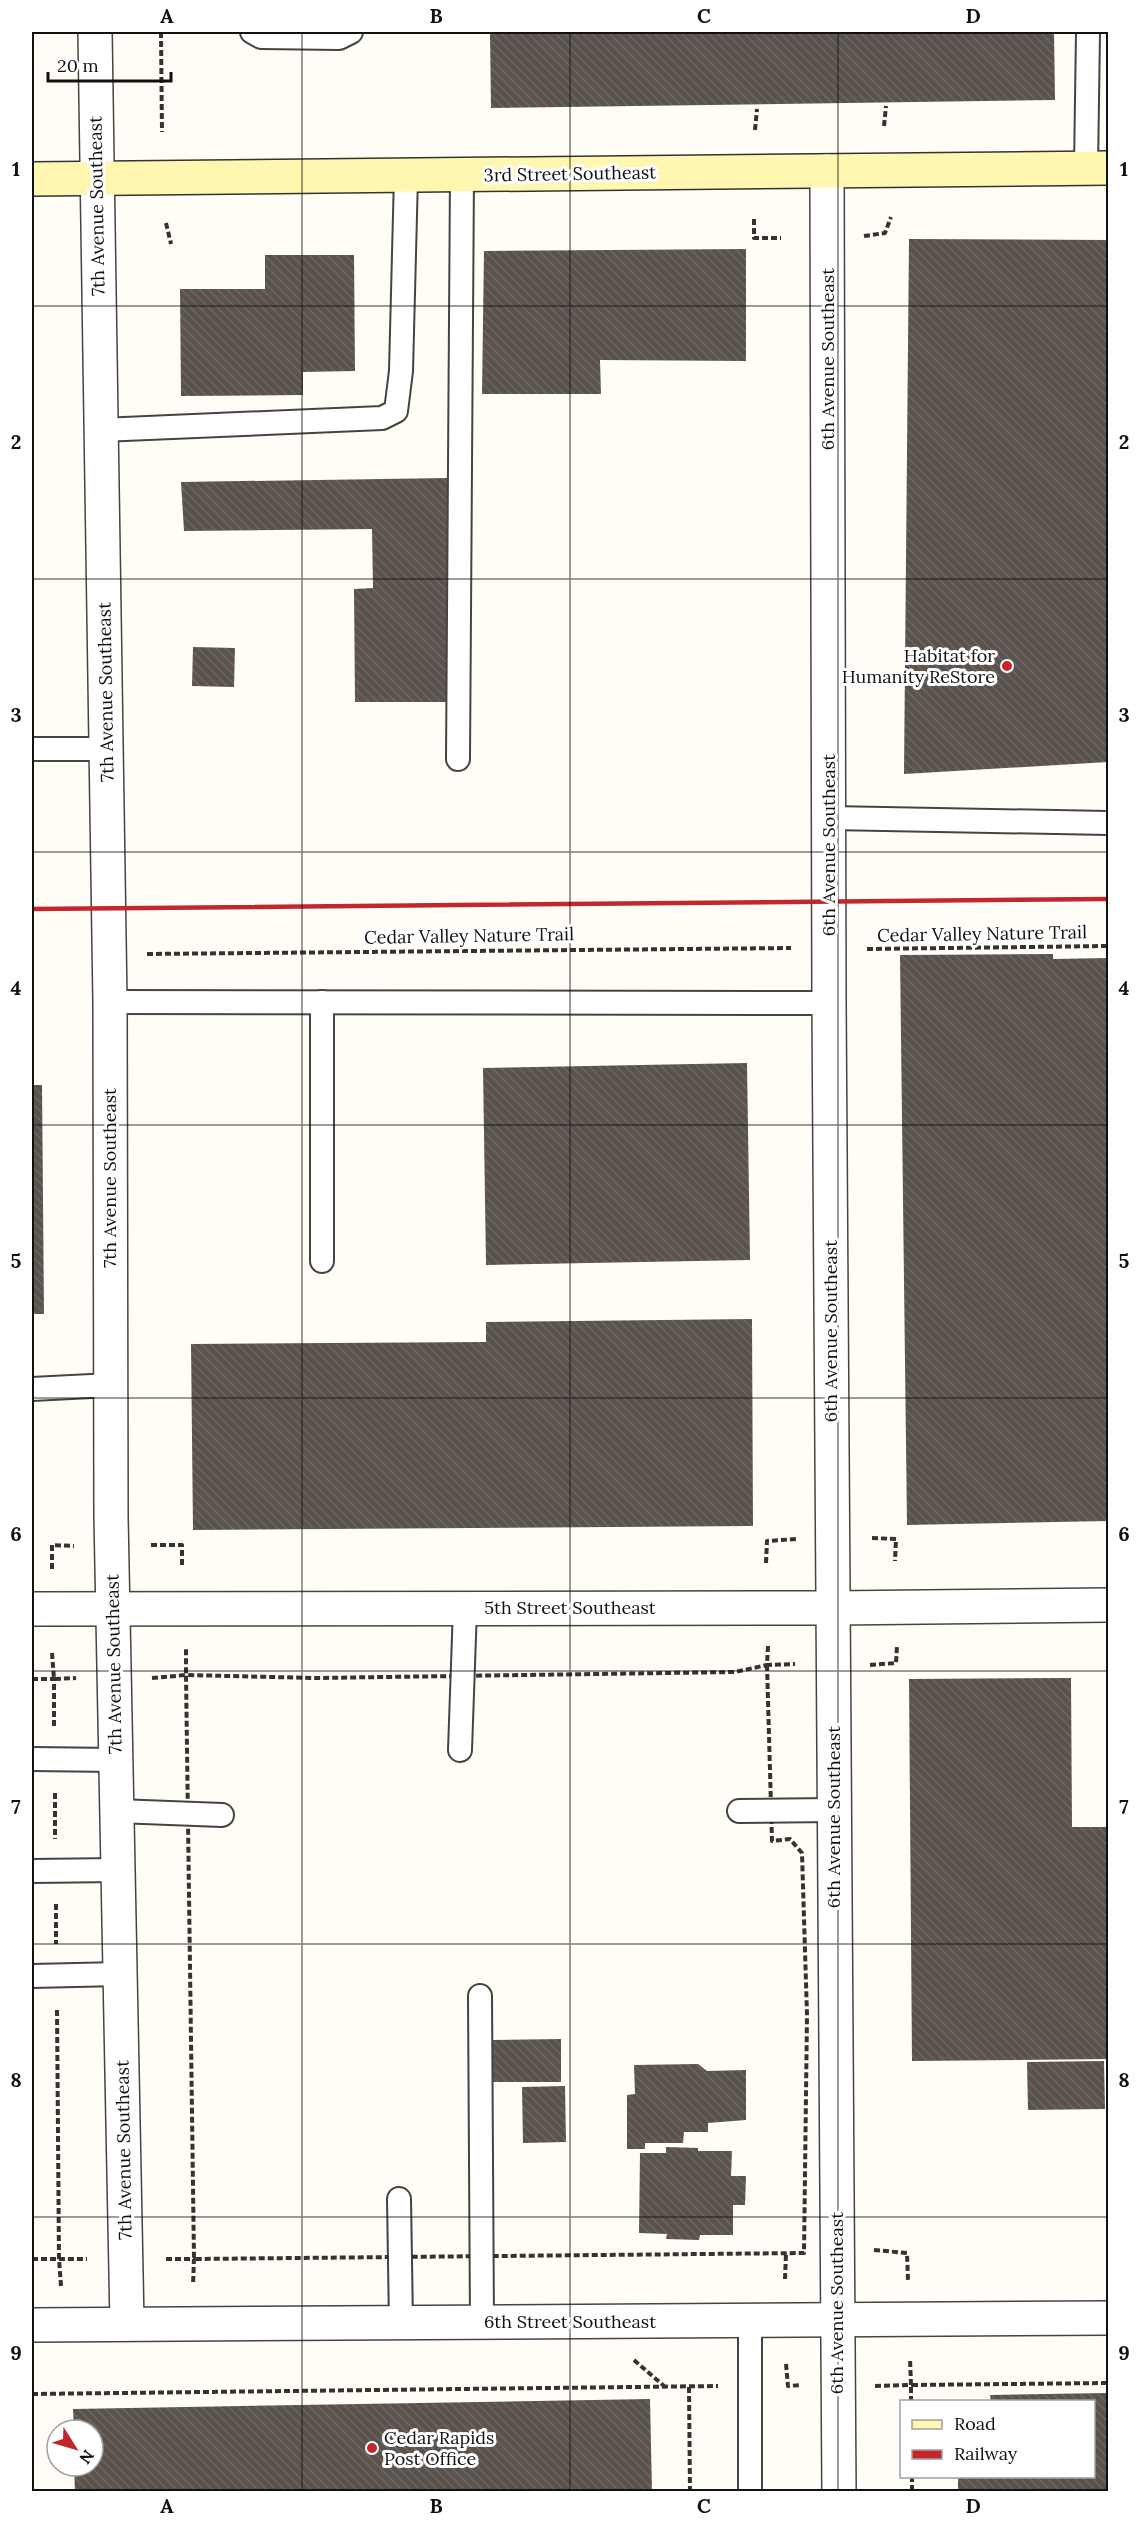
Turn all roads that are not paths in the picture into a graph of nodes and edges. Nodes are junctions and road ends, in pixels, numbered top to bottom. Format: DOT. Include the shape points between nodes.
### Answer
graph roads {
  1 [pos="95,32"];
  2 [pos="252,32"];
  3 [pos="351,32"];
  4 [pos="1088,32"];
  5 [pos="1097,168"];
  6 [pos="827,171"];
  7 [pos="462,175"];
  8 [pos="406,176"];
  9 [pos="32,179"];
  10 [pos="97,180"];
  11 [pos="101,430"];
  12 [pos="106,748"];
  13 [pos="32,749"];
  14 [pos="458,759"];
  15 [pos="830,818"];
  16 [pos="1108,824"];
  17 [pos="110,1002"];
  18 [pos="322,1002"];
  19 [pos="829,1003"];
  20 [pos="322,1261"];
  21 [pos="111,1385"];
  22 [pos="32,1389"];
  23 [pos="1108,1605"];
  24 [pos="113,1608"];
  25 [pos="465,1608"];
  26 [pos="833,1608"];
  27 [pos="32,1609"];
  28 [pos="460,1750"];
  29 [pos="32,1760"];
  30 [pos="116,1760"];
  31 [pos="834,1810"];
  32 [pos="117,1811"];
  33 [pos="739,1811"];
  34 [pos="222,1815"];
  35 [pos="118,1870"];
  36 [pos="32,1871"];
  37 [pos="120,1974"];
  38 [pos="32,1976"];
  39 [pos="480,1996"];
  40 [pos="399,2199"];
  41 [pos="1108,2318"];
  42 [pos="750,2321"];
  43 [pos="836,2321"];
  44 [pos="482,2322"];
  45 [pos="401,2323"];
  46 [pos="127,2324"];
  47 [pos="32,2325"];
  48 [pos="750,2492"];
  49 [pos="839,2492"];
  1 -- 10 [label="street, 7th Avenue Southeast"];
  2 -- 3 [label="lane" via="261,38 339,38"];
  4 -- 5 [label="lane"];
  5 -- 6 [label="street, 3rd Street Southeast"];
  6 -- 7 [label="street, 3rd Street Southeast"];
  6 -- 15 [label="street, 6th Avenue Southeast"];
  7 -- 8 [label="street, 3rd Street Southeast"];
  7 -- 14 [label="lane"];
  8 -- 10 [label="street, 3rd Street Southeast"];
  8 -- 11 [label="lane" via="401,371 396,411 382,418"];
  9 -- 10 [label="street, 3rd Street Southeast"];
  10 -- 11 [label="street, 7th Avenue Southeast"];
  11 -- 12 [label="street, 7th Avenue Southeast"];
  12 -- 13 [label="lane"];
  12 -- 17 [label="street, 7th Avenue Southeast"];
  15 -- 16 [label="lane"];
  15 -- 19 [label="street, 6th Avenue Southeast"];
  17 -- 18 [label="lane"];
  17 -- 21 [label="street, 7th Avenue Southeast"];
  18 -- 19 [label="lane"];
  18 -- 20 [label="lane"];
  19 -- 26 [label="street, 6th Avenue Southeast"];
  21 -- 22 [label="lane"];
  21 -- 24 [label="street, 7th Avenue Southeast"];
  23 -- 26 [label="street, 5th Street Southeast"];
  24 -- 25 [label="street, 5th Street Southeast"];
  24 -- 27 [label="street, 5th Street Southeast"];
  24 -- 30 [label="street, 7th Avenue Southeast"];
  25 -- 26 [label="street, 5th Street Southeast"];
  25 -- 28 [label="lane"];
  26 -- 31 [label="street, 6th Avenue Southeast"];
  29 -- 30 [label="lane"];
  30 -- 32 [label="street, 7th Avenue Southeast"];
  31 -- 33 [label="lane"];
  31 -- 43 [label="street, 6th Avenue Southeast"];
  32 -- 34 [label="lane"];
  32 -- 35 [label="street, 7th Avenue Southeast"];
  35 -- 36 [label="lane"];
  35 -- 37 [label="street, 7th Avenue Southeast"];
  37 -- 38 [label="lane"];
  37 -- 46 [label="street, 7th Avenue Southeast"];
  39 -- 44 [label="lane"];
  40 -- 45 [label="lane"];
  41 -- 43 [label="street, 6th Street Southeast"];
  42 -- 43 [label="street, 6th Street Southeast"];
  42 -- 44 [label="street, 6th Street Southeast"];
  42 -- 48 [label="lane"];
  43 -- 49 [label="street, 6th Avenue Southeast"];
  44 -- 45 [label="street, 6th Street Southeast"];
  45 -- 46 [label="street, 6th Street Southeast"];
  46 -- 47 [label="street, 6th Street Southeast"];
}
